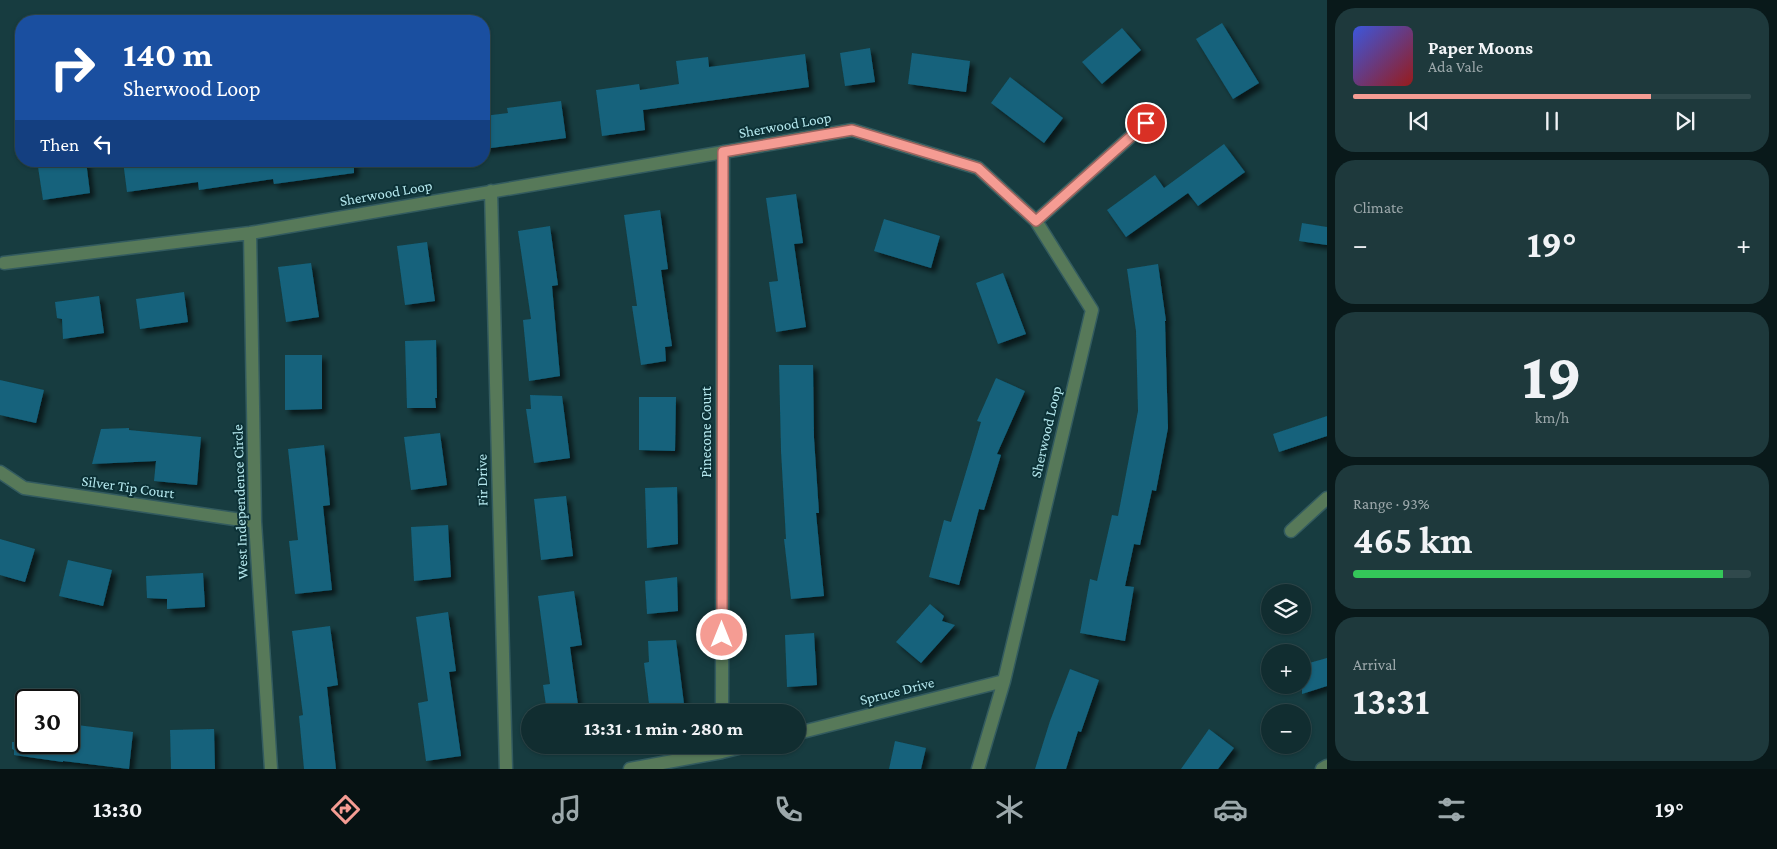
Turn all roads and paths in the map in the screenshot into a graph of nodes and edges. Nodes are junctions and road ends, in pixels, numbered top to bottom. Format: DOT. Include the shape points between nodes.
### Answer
graph roads {
  1 [pos="1146,123"];
  2 [pos="723,152"];
  3 [pos="491,191"];
  4 [pos="1036,221"];
  5 [pos="250,233"];
  6 [pos="4,263"];
  7 [pos="0,472"];
  8 [pos="1327,498"];
  9 [pos="255,522"];
  10 [pos="1291,531"];
  11 [pos="1004,681"];
  12 [pos="722,704"];
  13 [pos="806,731"];
  14 [pos="699,754"];
  15 [pos="1327,766"];
  16 [pos="271,769"];
  17 [pos="506,769"];
  18 [pos="630,769"];
  19 [pos="978,769"];
  20 [pos="1322,769"];
  1 -- 4 [label="street"];
  2 -- 3 [label="street, Sherwood Loop"];
  2 -- 4 [label="street, Sherwood Loop" via="852,130 978,168"];
  2 -- 12 [label="street, Pinecone Court"];
  3 -- 5 [label="street, Sherwood Loop"];
  3 -- 17 [label="street, Fir Drive"];
  4 -- 11 [label="street, Sherwood Loop" via="1092,310"];
  5 -- 6 [label="street, Sherwood Loop"];
  5 -- 9 [label="street, West Independence Circle"];
  7 -- 9 [label="street, Silver Tip Court" via="24,488"];
  8 -- 10 [label="street"];
  9 -- 16 [label="street, West Independence Circle"];
  11 -- 13 [label="street, Spruce Drive"];
  11 -- 19 [label="street, Sherwood Loop"];
  14 -- 18 [label="street"];
  15 -- 20 [label="street"];
}
